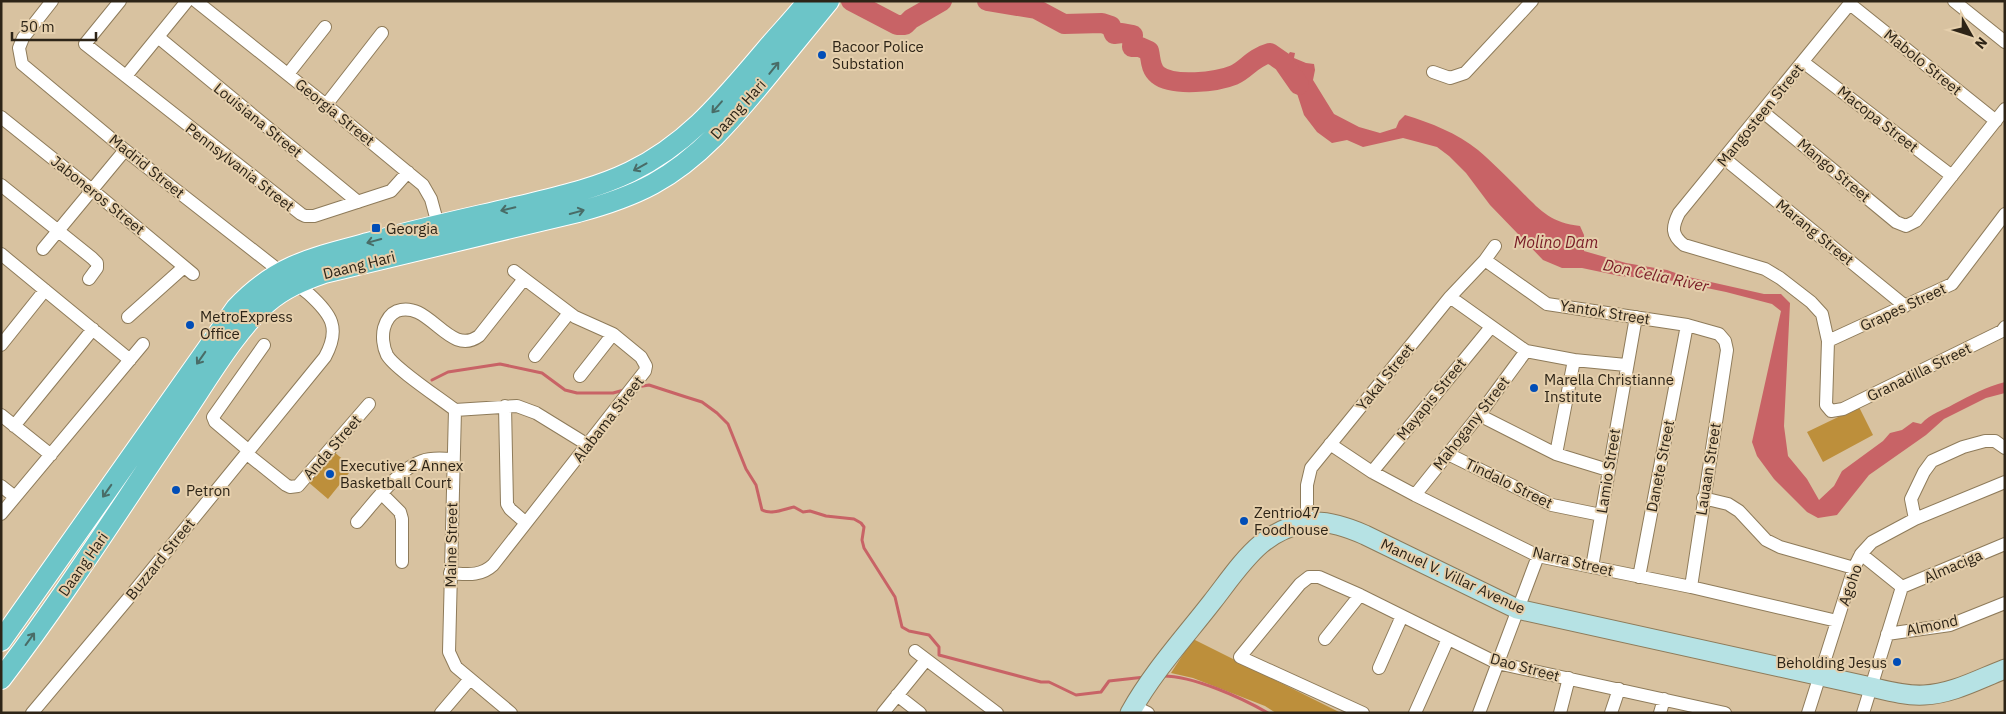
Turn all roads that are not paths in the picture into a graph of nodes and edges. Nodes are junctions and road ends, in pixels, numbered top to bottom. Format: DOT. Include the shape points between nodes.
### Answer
graph roads {
  1 [pos="52,1"];
  2 [pos="120,1"];
  3 [pos="187,1"];
  4 [pos="196,1"];
  5 [pos="1532,1"];
  6 [pos="1954,1"];
  7 [pos="1851,3"];
  8 [pos="815,5"];
  9 [pos="325,27"];
  10 [pos="382,33"];
  11 [pos="158,37"];
  12 [pos="2005,42"];
  13 [pos="1804,62"];
  14 [pos="1433,72"];
  15 [pos="288,74"];
  16 [pos="126,76"];
  17 [pos="326,104"];
  18 [pos="2005,109"];
  19 [pos="1763,112"];
  20 [pos="1,117"];
  21 [pos="1996,121"];
  22 [pos="125,150"];
  23 [pos="1724,158"];
  24 [pos="408,172"];
  25 [pos="1952,176"];
  26 [pos="1,185"];
  27 [pos="92,190"];
  28 [pos="358,202"];
  29 [pos="2004,215"];
  30 [pos="438,225"];
  31 [pos="59,231"];
  32 [pos="443,244"];
  33 [pos="1495,246"];
  34 [pos="43,249"];
  35 [pos="1,254"];
  36 [pos="1485,260"];
  37 [pos="514,271"];
  38 [pos="280,272"];
  39 [pos="90,279"];
  40 [pos="524,279"];
  41 [pos="296,284"];
  42 [pos="45,290"];
  43 [pos="1450,297"];
  44 [pos="1904,306"];
  45 [pos="569,313"];
  46 [pos="128,317"];
  47 [pos="1636,317"];
  48 [pos="1687,325"];
  49 [pos="1491,327"];
  50 [pos="93,329"];
  51 [pos="2004,330"];
  52 [pos="613,334"];
  53 [pos="1828,342"];
  54 [pos="143,344"];
  55 [pos="1,345"];
  56 [pos="264,345"];
  57 [pos="1727,350"];
  58 [pos="1526,351"];
  59 [pos="536,356"];
  60 [pos="130,360"];
  61 [pos="1574,360"];
  62 [pos="1626,365"];
  63 [pos="580,376"];
  64 [pos="369,404"];
  65 [pos="505,406"];
  66 [pos="455,410"];
  67 [pos="1,415"];
  68 [pos="1479,415"];
  69 [pos="14,426"];
  70 [pos="588,444"];
  71 [pos="1330,444"];
  72 [pos="2005,448"];
  73 [pos="247,451"];
  74 [pos="1448,454"];
  75 [pos="1556,454"];
  76 [pos="50,455"];
  77 [pos="143,457"];
  78 [pos="453,459"];
  79 [pos="1608,470"];
  80 [pos="1372,472"];
  81 [pos="2005,482"];
  82 [pos="1,486"];
  83 [pos="382,494"];
  84 [pos="1415,495"];
  85 [pos="16,497"];
  86 [pos="1703,498"];
  87 [pos="1,514"];
  88 [pos="1601,515"];
  89 [pos="1915,518"];
  90 [pos="357,522"];
  91 [pos="1307,522"];
  92 [pos="526,523"];
  93 [pos="2005,544"];
  94 [pos="1861,554"];
  95 [pos="1538,556"];
  96 [pos="402,562"];
  97 [pos="1592,567"];
  98 [pos="1854,568"];
  99 [pos="450,573"];
  100 [pos="1639,577"];
  101 [pos="1691,587"];
  102 [pos="1902,587"];
  103 [pos="1360,595"];
  104 [pos="2005,603"];
  105 [pos="1516,609"];
  106 [pos="1402,616"];
  107 [pos="1837,621"];
  108 [pos="1887,634"];
  109 [pos="1325,639"];
  110 [pos="1448,639"];
  111 [pos="1,641"];
  112 [pos="914,651"];
  113 [pos="926,660"];
  114 [pos="1497,663"];
  115 [pos="1379,668"];
  116 [pos="2005,669"];
  117 [pos="1820,676"];
  118 [pos="1,678"];
  119 [pos="1569,678"];
  120 [pos="470,679"];
  121 [pos="1871,687"];
  122 [pos="1619,689"];
  123 [pos="897,695"];
  124 [pos="1664,699"];
  125 [pos="1138,706"];
  126 [pos="1709,711"];
  127 [pos="32,713"];
  128 [pos="441,713"];
  129 [pos="511,713"];
  130 [pos="883,713"];
  131 [pos="920,713"];
  132 [pos="997,713"];
  133 [pos="1363,713"];
  134 [pos="1415,713"];
  135 [pos="1479,713"];
  136 [pos="1560,713"];
  137 [pos="1611,713"];
  138 [pos="1660,713"];
  139 [pos="1725,713"];
  140 [pos="1808,713"];
  141 [pos="1863,713"];
  1 -- 22 [label="street, Madrid Street" via="19,48 22,64"];
  2 -- 16 [label="street, Pennsylvania Street" via="85,44"];
  3 -- 11 [label="street"];
  4 -- 15 [label="street, Georgia Street"];
  5 -- 14 [label="street" via="1465,73 1450,78"];
  6 -- 12 [label="street"];
  7 -- 13 [label="street, Mangosteen Street"];
  7 -- 21 [label="street, Mabolo Street"];
  8 -- 30 [label="main road, Daang Hari, one-way" via="691,133 650,162 618,178 573,193"];
  32 -- 8 [label="main road, Daang Hari, one-way" via="610,203 661,179 694,155 745,103"];
  9 -- 15 [label="street"];
  10 -- 17 [label="street"];
  11 -- 16 [label="street"];
  11 -- 28 [label="street, Louisiana Street"];
  13 -- 19 [label="street, Mangosteen Street"];
  13 -- 25 [label="street, Macopa Street"];
  15 -- 17 [label="street, Georgia Street"];
  16 -- 28 [label="street, Pennsylvania Street" via="304,216 314,216"];
  17 -- 24 [label="street, Georgia Street"];
  18 -- 21 [label="street"];
  19 -- 23 [label="street, Mangosteen Street"];
  19 -- 25 [label="street, Mango Street" via="1896,222 1906,226 1916,221"];
  20 -- 27 [label="street, Jaboneros Street"];
  21 -- 25 [label="street"];
  22 -- 27 [label="street"];
  22 -- 38 [label="street, Madrid Street"];
  23 -- 44 [label="street, Marang Street"];
  23 -- 53 [label="street, Mangosteen Street" via="1679,213 1673,231 1677,240 1765,269 1780,278 1822,314"];
  24 -- 28 [label="street, Pennsylvania Street" via="391,191"];
  24 -- 30 [label="street, Georgia Street" via="427,191"];
  26 -- 31 [label="street"];
  27 -- 31 [label="street"];
  27 -- 46 [label="street, Jaboneros Street" via="188,270"];
  29 -- 44 [label="street, Grapes Street" via="1952,284"];
  30 -- 32 [label="street, Georgia Street"];
  30 -- 38 [label="main road, Daang Hari, one-way" via="314,257"];
  31 -- 34 [label="street"];
  31 -- 39 [label="street" via="96,263 97,268"];
  32 -- 41 [label="main road, Daang Hari" via="324,273"];
  33 -- 36 [label="street, Yakal Street"];
  35 -- 42 [label="street"];
  36 -- 43 [label="street, Yakal Street"];
  36 -- 47 [label="street, Yantok Street" via="1547,304"];
  37 -- 40 [label="street, Alabama Street"];
  38 -- 41 [label="street, Madrid Street"];
  38 -- 77 [label="main road, Daang Hari, one-way" via="249,294 236,308"];
  40 -- 45 [label="street, Alabama Street"];
  40 -- 66 [label="street" via="473,340 456,339 417,312 397,311 389,316 383,332 387,354"];
  41 -- 73 [label="street, Buzzard Street" via="328,313 332,321 332,341 325,357"];
  41 -- 77 [label="main road, Daang Hari" via="268,302 250,321"];
  42 -- 50 [label="street"];
  42 -- 55 [label="street"];
  43 -- 49 [label="street"];
  43 -- 71 [label="street, Yakal Street"];
  44 -- 53 [label="street, Grapes Street"];
  45 -- 52 [label="street, Alabama Street"];
  45 -- 59 [label="street"];
  47 -- 48 [label="street, Yantok Street"];
  47 -- 62 [label="street, Lamio Street"];
  48 -- 57 [label="street, Yantok Street" via="1719,334"];
  48 -- 100 [label="street, Danete Street"];
  49 -- 58 [label="street"];
  49 -- 80 [label="street, Mayapis Street"];
  50 -- 60 [label="street"];
  50 -- 69 [label="street"];
  51 -- 53 [label="street, Granadilla Street" via="1843,409 1831,411 1826,405"];
  52 -- 63 [label="street"];
  52 -- 70 [label="street, Alabama Street" via="646,366 643,375"];
  54 -- 60 [label="street"];
  56 -- 73 [label="street" via="213,417"];
  57 -- 86 [label="street, Lauaan Street"];
  58 -- 61 [label="street"];
  58 -- 68 [label="street, Mahogany Street"];
  60 -- 76 [label="street"];
  61 -- 62 [label="street"];
  61 -- 75 [label="street"];
  62 -- 79 [label="street, Lamio Street"];
  64 -- 73 [label="street, Anda Street" via="298,486 286,485"];
  65 -- 66 [label="street"];
  65 -- 70 [label="street" via="526,408"];
  65 -- 92 [label="street" via="507,504"];
  66 -- 78 [label="street, Maine Street"];
  67 -- 69 [label="street"];
  68 -- 74 [label="street, Mahogany Street"];
  68 -- 75 [label="street"];
  69 -- 76 [label="street"];
  70 -- 92 [label="street, Alabama Street"];
  71 -- 80 [label="street, Narra Street"];
  71 -- 91 [label="street, Yakal Street" via="1311,468 1307,485"];
  72 -- 89 [label="street" via="1995,441 1985,441 1932,461 1911,499"];
  73 -- 127 [label="street, Buzzard Street"];
  74 -- 84 [label="street, Mahogany Street"];
  74 -- 88 [label="street, Tindalo Street" via="1552,506"];
  75 -- 79 [label="street"];
  76 -- 85 [label="street"];
  77 -- 111 [label="main road, Daang Hari, one-way"];
  118 -- 77 [label="main road, Daang Hari, one-way" via="100,542"];
  78 -- 83 [label="street" via="432,459 414,465"];
  78 -- 99 [label="street, Maine Street"];
  79 -- 88 [label="street, Lamio Street"];
  80 -- 84 [label="street, Narra Street"];
  81 -- 89 [label="street, Agoho"];
  82 -- 85 [label="street"];
  83 -- 90 [label="street"];
  83 -- 96 [label="street" via="400,512"];
  84 -- 95 [label="street, Narra Street"];
  85 -- 87 [label="street"];
  86 -- 98 [label="street" via="1728,504 1739,511 1766,540 1780,547"];
  86 -- 101 [label="street, Lauaan Street"];
  88 -- 97 [label="street, Lamio Street"];
  89 -- 94 [label="street, Agoho" via="1872,542"];
  91 -- 105 [label="street, Manuel V. Villar Avenue" via="1344,526"];
  91 -- 125 [label="street, Manuel V. Villar Avenue" via="1274,534 1249,556 1160,668"];
  92 -- 99 [label="street, Alabama Street" via="488,569 476,574"];
  93 -- 102 [label="street, Almaciga"];
  94 -- 98 [label="street, Agoho"];
  94 -- 102 [label="street"];
  95 -- 97 [label="street, Narra Street"];
  95 -- 105 [label="street"];
  97 -- 100 [label="street, Narra Street"];
  98 -- 107 [label="street, Agoho"];
  99 -- 120 [label="street, Maine Street" via="449,652 456,667"];
  100 -- 101 [label="street, Narra Street"];
  101 -- 107 [label="street, Narra Street"];
  102 -- 108 [label="street"];
  103 -- 106 [label="street, Dao Street"];
  103 -- 109 [label="street"];
  103 -- 133 [label="street, Dao Street" via="1319,577 1309,577 1240,656"];
  104 -- 108 [label="street, Almond" via="1950,625"];
  105 -- 114 [label="street"];
  105 -- 117 [label="street, Manuel V. Villar Avenue"];
  106 -- 110 [label="street, Dao Street"];
  106 -- 115 [label="street"];
  107 -- 117 [label="street, Agoho"];
  108 -- 121 [label="street"];
  110 -- 114 [label="street, Dao Street"];
  110 -- 134 [label="street"];
  112 -- 113 [label="street"];
  113 -- 123 [label="street"];
  113 -- 132 [label="street"];
  114 -- 119 [label="street, Dao Street"];
  114 -- 135 [label="street"];
  116 -- 121 [label="street, Manuel V. Villar Avenue" via="1945,692 1924,695"];
  117 -- 121 [label="street, Manuel V. Villar Avenue"];
  117 -- 140 [label="street, Agoho"];
  119 -- 122 [label="street, Dao Street"];
  119 -- 136 [label="street"];
  120 -- 128 [label="street"];
  120 -- 129 [label="street, Maine Street"];
  121 -- 141 [label="street"];
  122 -- 124 [label="street, Dao Street"];
  122 -- 137 [label="street"];
  123 -- 130 [label="street"];
  123 -- 131 [label="street"];
  124 -- 126 [label="street, Dao Street"];
  124 -- 138 [label="street"];
  126 -- 139 [label="street, Dao Street"];
}
